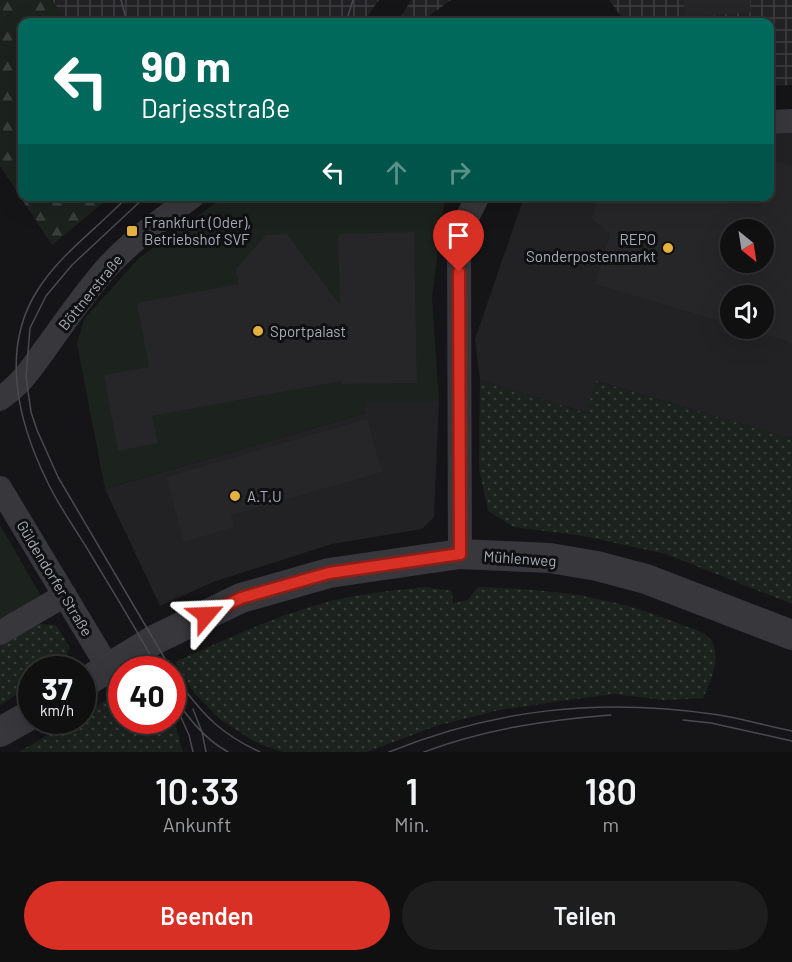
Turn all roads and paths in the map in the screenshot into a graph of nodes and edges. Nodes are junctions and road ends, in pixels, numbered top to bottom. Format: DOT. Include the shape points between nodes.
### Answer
graph roads {
  1 [pos="792,121"];
  2 [pos="774,122"];
  3 [pos="186,201"];
  4 [pos="476,201"];
  5 [pos="0,399"];
  6 [pos="0,488"];
  7 [pos="460,554"];
  8 [pos="65,595"];
  9 [pos="0,633"];
  10 [pos="792,635"];
  11 [pos="129,656"];
  12 [pos="108,667"];
  13 [pos="18,722"];
  14 [pos="0,732"];
  1 -- 2 [label="street"];
  3 -- 5 [label="street, Böttnerstraße" via="115,258 26,377"];
  4 -- 7 [label="street" via="459,248"];
  6 -- 8 [label="street, Güldendorfer Straße"];
  7 -- 10 [label="street, Mühlenweg" via="550,558 597,566 646,579"];
  7 -- 11 [label="street, Mühlenweg" via="329,573 241,598"];
  8 -- 9 [label="street"];
  8 -- 12 [label="street, Güldendorfer Straße"];
  13 -- 14 [label="street"];
}
